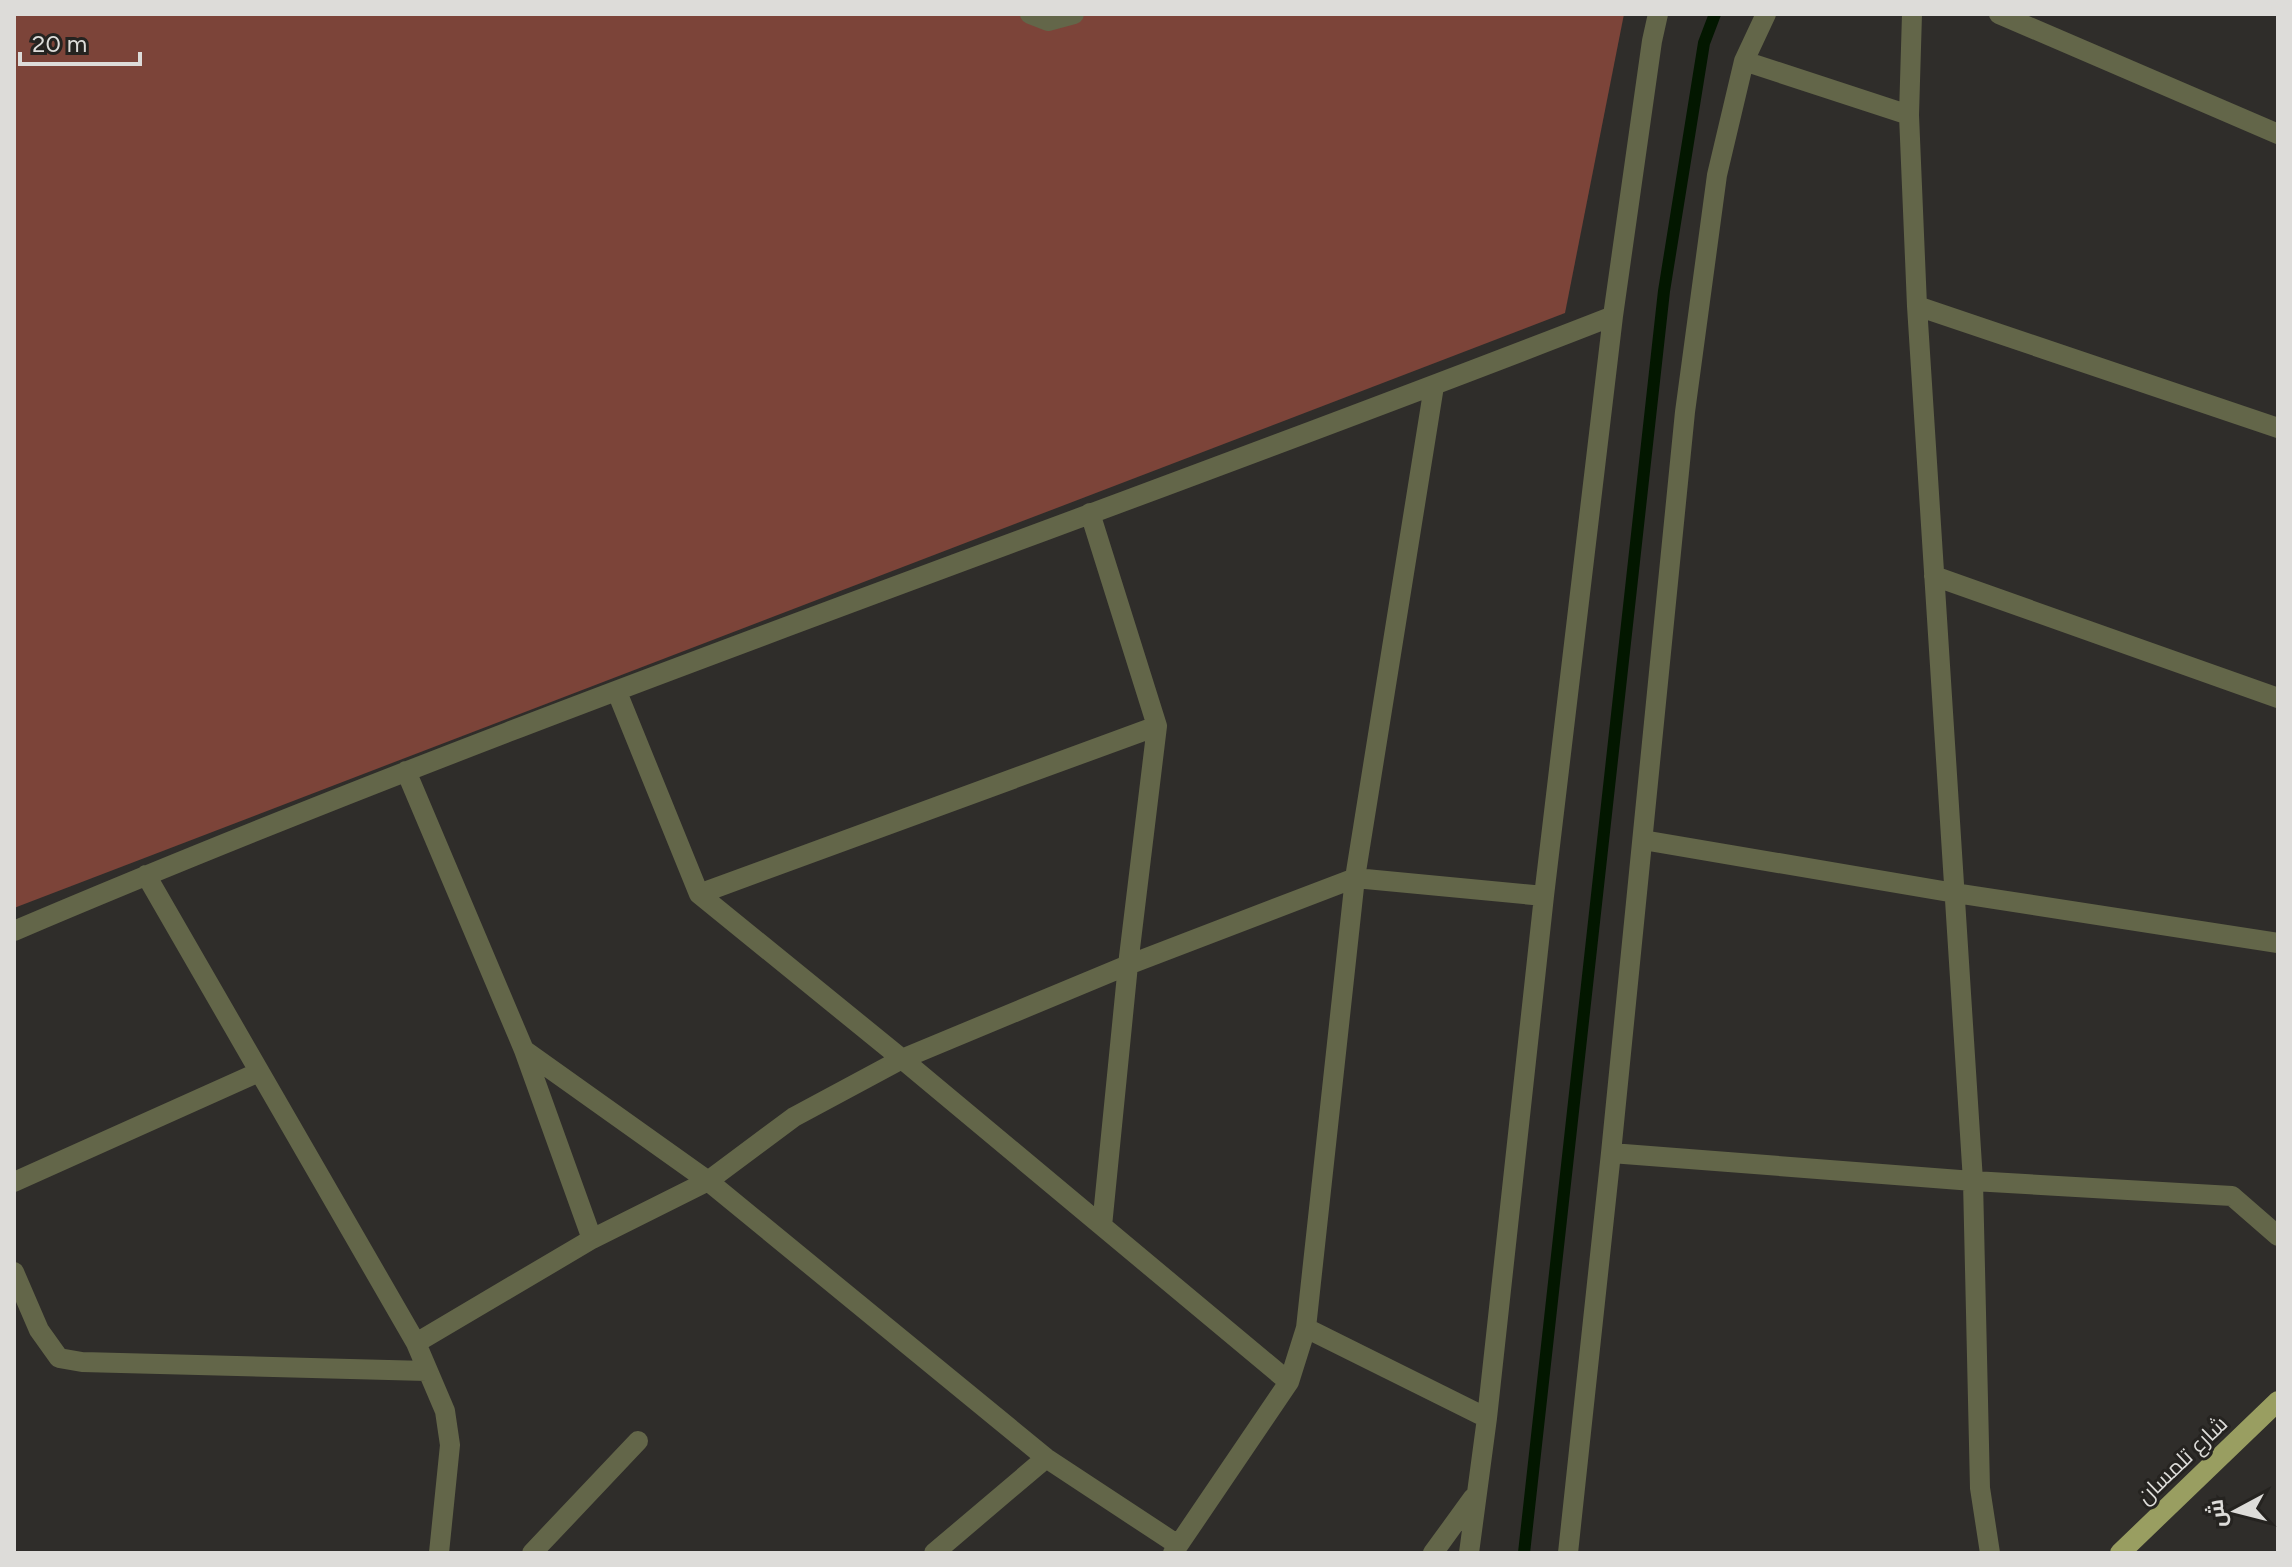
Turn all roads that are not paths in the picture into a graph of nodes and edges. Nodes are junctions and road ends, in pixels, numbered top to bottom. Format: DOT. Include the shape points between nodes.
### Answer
graph roads {
  1 [pos="1030,14"];
  2 [pos="1074,14"];
  3 [pos="1658,14"];
  4 [pos="1766,14"];
  5 [pos="1912,14"];
  6 [pos="1999,14"];
  7 [pos="1744,61"];
  8 [pos="1909,115"];
  9 [pos="2278,134"];
  10 [pos="1917,306"];
  11 [pos="1613,316"];
  12 [pos="1434,386"];
  13 [pos="2278,428"];
  14 [pos="1090,513"];
  15 [pos="1934,576"];
  16 [pos="617,692"];
  17 [pos="2278,698"];
  18 [pos="1157,726"];
  19 [pos="406,771"];
  20 [pos="1643,840"];
  21 [pos="146,875"];
  22 [pos="1355,878"];
  23 [pos="1955,893"];
  24 [pos="699,894"];
  25 [pos="1544,896"];
  26 [pos="14,931"];
  27 [pos="2278,943"];
  28 [pos="1128,965"];
  29 [pos="524,1050"];
  30 [pos="902,1059"];
  31 [pos="259,1072"];
  32 [pos="1611,1153"];
  33 [pos="708,1181"];
  34 [pos="1973,1181"];
  35 [pos="14,1182"];
  36 [pos="1102,1226"];
  37 [pos="2278,1236"];
  38 [pos="592,1239"];
  39 [pos="14,1272"];
  40 [pos="1306,1328"];
  41 [pos="416,1343"];
  42 [pos="427,1371"];
  43 [pos="1289,1382"];
  44 [pos="2278,1401"];
  45 [pos="1487,1418"];
  46 [pos="638,1441"];
  47 [pos="1046,1458"];
  48 [pos="1475,1496"];
  49 [pos="1175,1549"];
  50 [pos="439,1553"];
  51 [pos="532,1553"];
  52 [pos="934,1553"];
  53 [pos="1433,1553"];
  54 [pos="1469,1553"];
  55 [pos="1568,1553"];
  56 [pos="1990,1553"];
  57 [pos="2120,1553"];
  1 -- 2 [label="street" via="1048,21"];
  3 -- 11 [label="street"];
  4 -- 7 [label="street"];
  5 -- 8 [label="street"];
  6 -- 9 [label="street"];
  7 -- 8 [label="street"];
  7 -- 20 [label="street" via="1717,175 1687,396"];
  8 -- 10 [label="street"];
  10 -- 13 [label="street"];
  10 -- 15 [label="street"];
  11 -- 12 [label="street"];
  11 -- 25 [label="street"];
  12 -- 14 [label="street"];
  12 -- 22 [label="street"];
  14 -- 16 [label="street"];
  14 -- 18 [label="street"];
  15 -- 17 [label="street"];
  15 -- 23 [label="street"];
  16 -- 19 [label="street"];
  16 -- 24 [label="street"];
  18 -- 24 [label="street"];
  18 -- 28 [label="street"];
  19 -- 21 [label="street"];
  19 -- 29 [label="street"];
  20 -- 23 [label="street"];
  20 -- 32 [label="street"];
  21 -- 26 [label="street"];
  21 -- 31 [label="street"];
  22 -- 25 [label="street"];
  22 -- 28 [label="street"];
  22 -- 40 [label="street"];
  23 -- 27 [label="street"];
  23 -- 34 [label="street"];
  24 -- 30 [label="street"];
  25 -- 45 [label="street"];
  28 -- 30 [label="street"];
  28 -- 36 [label="street"];
  29 -- 33 [label="street"];
  29 -- 38 [label="street"];
  30 -- 33 [label="street" via="794,1117"];
  30 -- 36 [label="street"];
  31 -- 35 [label="street"];
  31 -- 41 [label="street"];
  32 -- 34 [label="street"];
  32 -- 55 [label="street"];
  33 -- 38 [label="street"];
  33 -- 47 [label="street"];
  34 -- 37 [label="street" via="2232,1196"];
  34 -- 56 [label="street" via="1980,1488"];
  36 -- 43 [label="street"];
  38 -- 41 [label="street"];
  39 -- 42 [label="street" via="39,1330 59,1358"];
  40 -- 43 [label="street"];
  40 -- 45 [label="street"];
  41 -- 42 [label="street"];
  42 -- 50 [label="street" via="445,1411 450,1445"];
  43 -- 49 [label="street"];
  44 -- 57 [label="main road, شارع تلمسان"];
  45 -- 48 [label="street"];
  46 -- 51 [label="street"];
  47 -- 49 [label="street"];
  47 -- 52 [label="street"];
  48 -- 53 [label="street"];
  48 -- 54 [label="street"];
}
